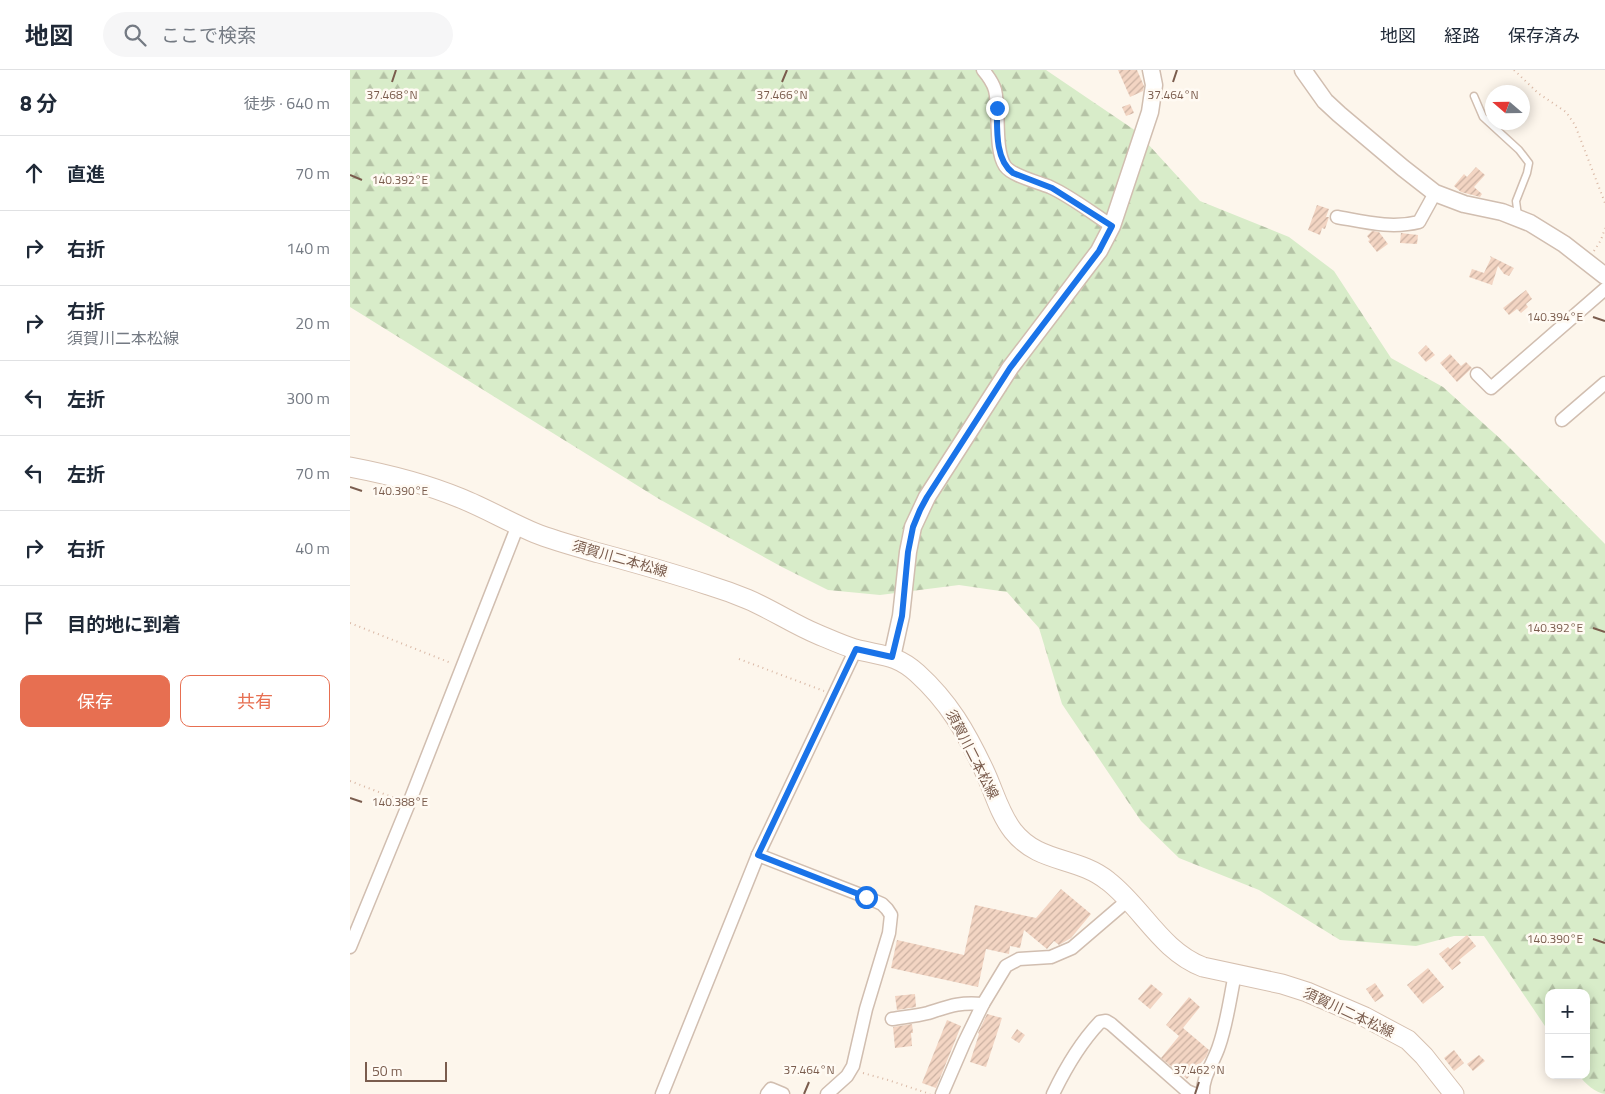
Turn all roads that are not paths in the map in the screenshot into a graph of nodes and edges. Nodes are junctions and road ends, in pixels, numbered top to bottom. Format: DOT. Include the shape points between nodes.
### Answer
graph roads {
  1 [pos="983,70"];
  2 [pos="1152,70"];
  3 [pos="1303,70"];
  4 [pos="1474,96"];
  5 [pos="1435,193"];
  6 [pos="1337,216"];
  7 [pos="1518,217"];
  8 [pos="1112,226"];
  9 [pos="1605,276"];
  10 [pos="1605,289"];
  11 [pos="1477,374"];
  12 [pos="1605,383"];
  13 [pos="1562,420"];
  14 [pos="350,467"];
  15 [pos="518,525"];
  16 [pos="856,649"];
  17 [pos="892,657"];
  18 [pos="758,855"];
  19 [pos="1128,900"];
  20 [pos="350,947"];
  21 [pos="1235,974"];
  22 [pos="983,1004"];
  23 [pos="892,1019"];
  24 [pos="662,1094"];
  25 [pos="767,1094"];
  26 [pos="782,1094"];
  27 [pos="827,1094"];
  28 [pos="941,1094"];
  29 [pos="1053,1094"];
  30 [pos="1194,1094"];
  31 [pos="1203,1094"];
  32 [pos="1454,1094"];
  1 -- 8 [label="street" via="994,89 1005,166 1013,173 1052,188"];
  2 -- 8 [label="street" via="1154,85 1150,112"];
  3 -- 5 [label="street" via="1325,101"];
  4 -- 7 [label="lane" via="1483,117 1519,150 1528,163 1516,201"];
  5 -- 6 [label="street" via="1419,222 1384,226"];
  5 -- 7 [label="street" via="1464,204"];
  7 -- 9 [label="street" via="1551,235"];
  8 -- 17 [label="street" via="1099,251 1010,368 920,510 908,552 902,616"];
  10 -- 11 [label="street" via="1491,388"];
  12 -- 13 [label="street"];
  14 -- 15 [label="main road, 須賀川二本松線" via="429,486"];
  15 -- 16 [label="main road, 須賀川二本松線" via="740,596 804,629"];
  15 -- 20 [label="street"];
  16 -- 17 [label="main road, 須賀川二本松線"];
  16 -- 18 [label="street"];
  17 -- 19 [label="main road, 須賀川二本松線" via="918,674 957,718 1001,812 1023,842 1040,853 1091,870"];
  18 -- 24 [label="street"];
  18 -- 27 [label="street" via="882,904 891,915 853,1066"];
  19 -- 21 [label="main road, 須賀川二本松線" via="1160,937 1184,958 1203,967"];
  19 -- 22 [label="street" via="1072,948 1051,957 1019,960 1006,966"];
  21 -- 31 [label="street" via="1224,1030"];
  21 -- 32 [label="main road, 須賀川二本松線" via="1307,992 1389,1029 1408,1040"];
  22 -- 23 [label="street" via="953,1004"];
  22 -- 28 [label="street"];
  25 -- 26 [label="street" via="771,1089"];
  29 -- 30 [label="street" via="1092,1030 1106,1021"];
}
